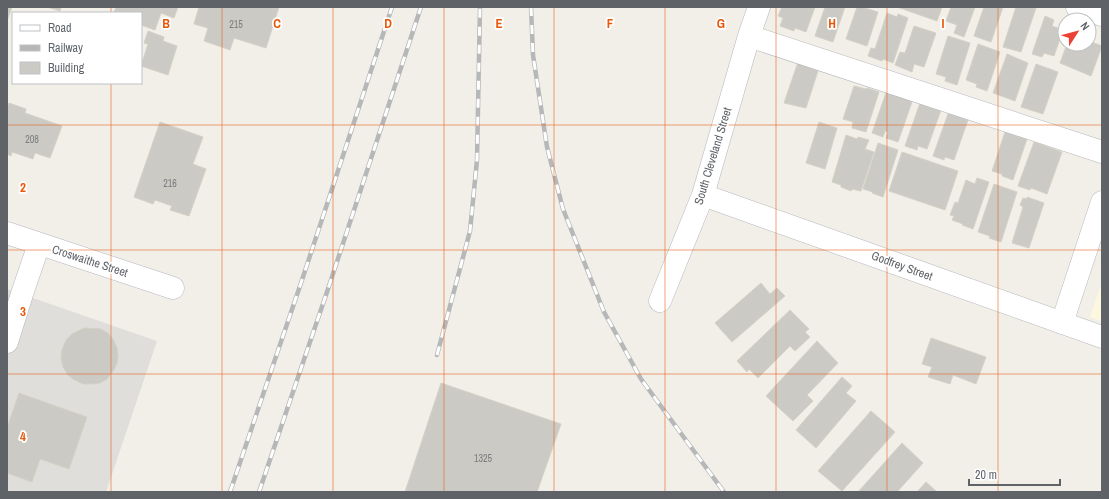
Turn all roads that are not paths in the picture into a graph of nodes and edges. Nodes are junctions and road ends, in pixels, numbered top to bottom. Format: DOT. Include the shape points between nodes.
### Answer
graph roads {
  1 [pos="759,7"];
  2 [pos="1077,7"];
  3 [pos="1102,15"];
  4 [pos="749,36"];
  5 [pos="1102,152"];
  6 [pos="703,195"];
  7 [pos="1102,202"];
  8 [pos="7,233"];
  9 [pos="1097,233"];
  10 [pos="39,244"];
  11 [pos="173,288"];
  12 [pos="660,302"];
  13 [pos="1062,322"];
  14 [pos="1102,337"];
  15 [pos="7,342"];
  1 -- 4 [label="street, South Cleveland Street"];
  2 -- 3 [label="street"];
  4 -- 5 [label="street"];
  4 -- 6 [label="street, South Cleveland Street"];
  6 -- 12 [label="street, South Cleveland Street"];
  6 -- 13 [label="street, Godfrey Street"];
  7 -- 9 [label="street"];
  8 -- 10 [label="street, Croswaithe Street"];
  9 -- 13 [label="street"];
  10 -- 11 [label="street, Croswaithe Street"];
  10 -- 15 [label="street"];
  13 -- 14 [label="street, Godfrey Street"];
}
